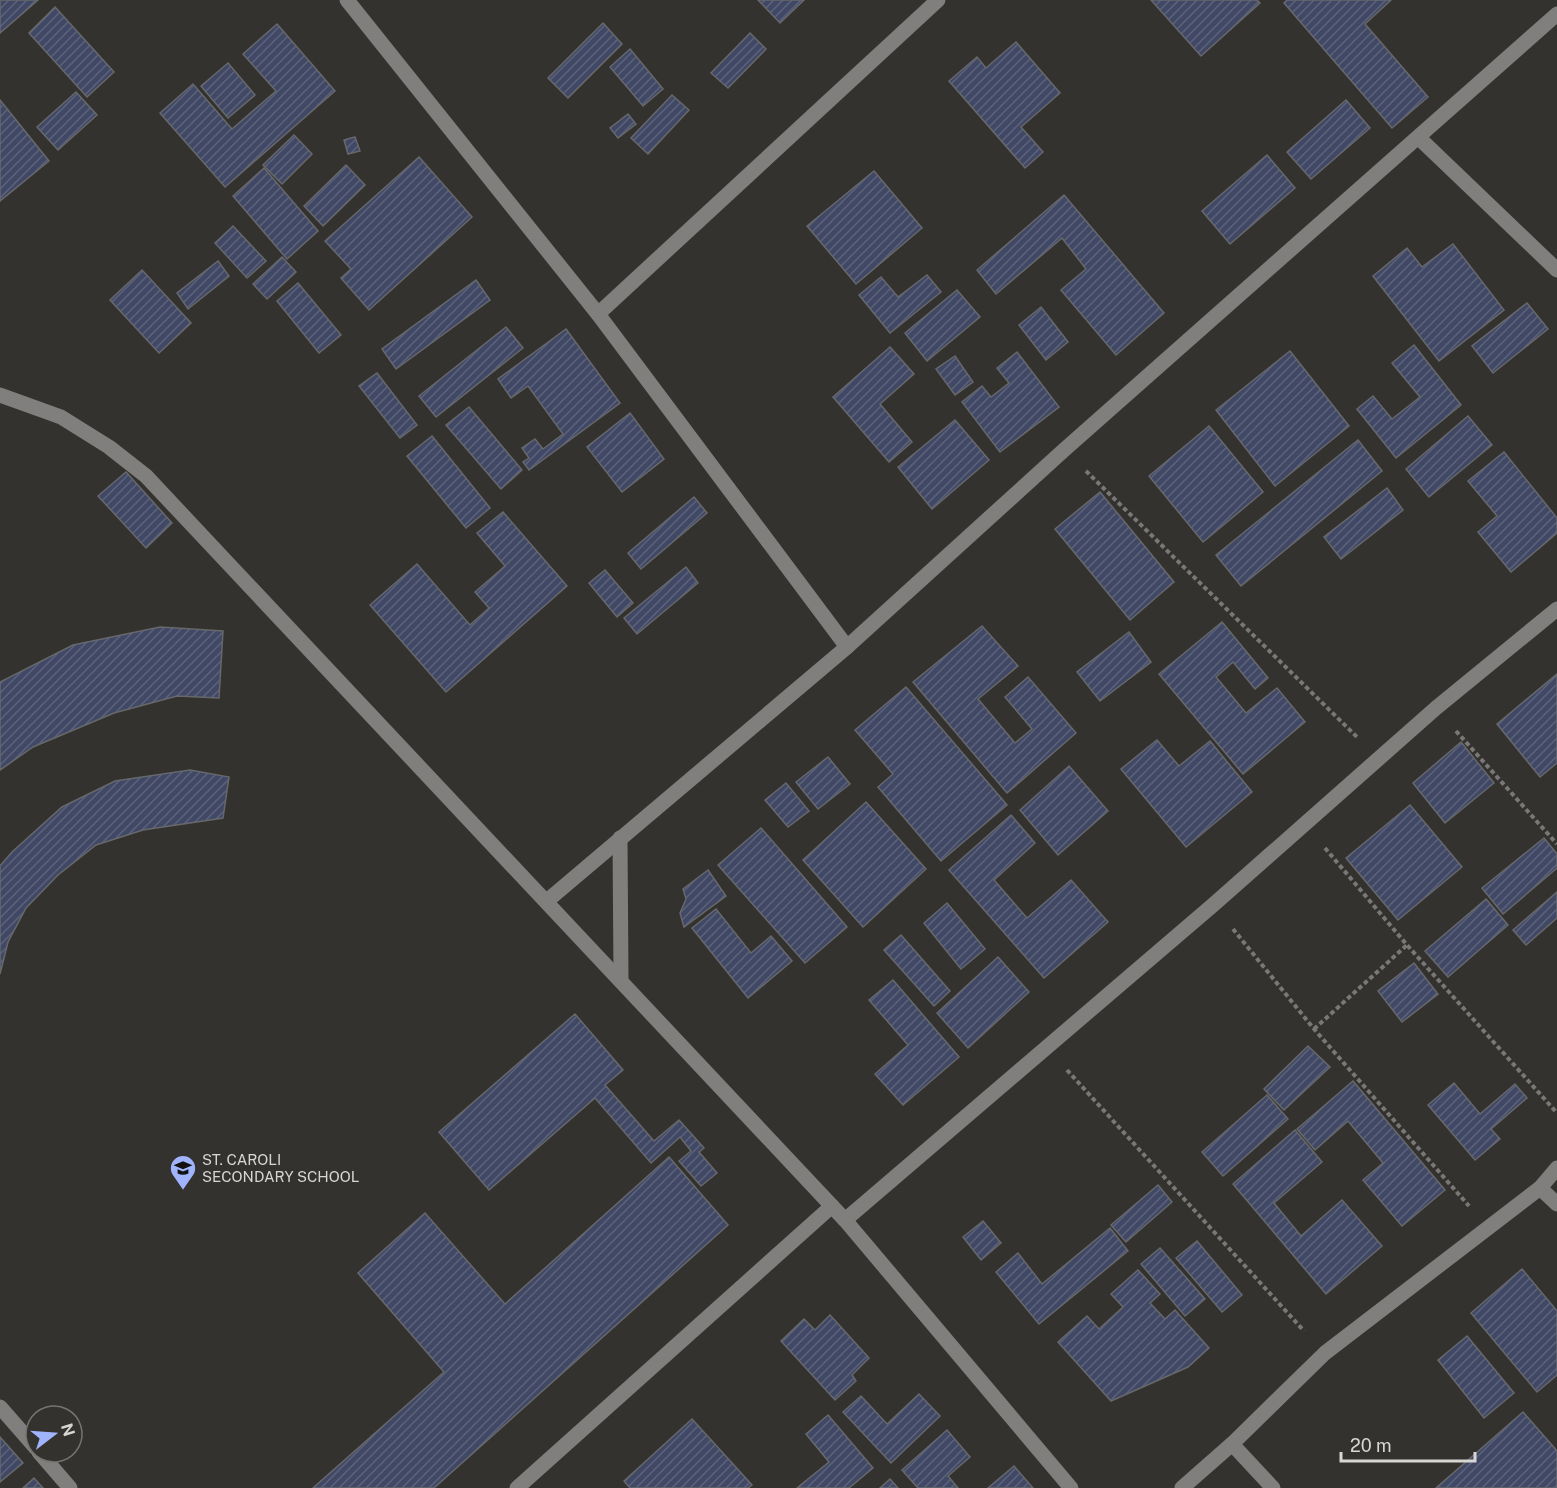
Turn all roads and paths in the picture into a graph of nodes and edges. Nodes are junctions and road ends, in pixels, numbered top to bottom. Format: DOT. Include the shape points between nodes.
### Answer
graph roads {
  1 [pos="346,0"];
  2 [pos="938,0"];
  3 [pos="1557,14"];
  4 [pos="1419,138"];
  5 [pos="1557,270"];
  6 [pos="598,314"];
  7 [pos="0,395"];
  8 [pos="1064,450"];
  9 [pos="1557,609"];
  10 [pos="847,647"];
  11 [pos="1436,708"];
  12 [pos="1378,759"];
  13 [pos="1303,822"];
  14 [pos="620,838"];
  15 [pos="1557,844"];
  16 [pos="548,900"];
  17 [pos="1213,905"];
  18 [pos="1407,945"];
  19 [pos="621,978"];
  20 [pos="1314,1029"];
  21 [pos="1046,1048"];
  22 [pos="1557,1113"];
  23 [pos="1557,1168"];
  24 [pos="1540,1188"];
  25 [pos="1557,1204"];
  26 [pos="832,1206"];
  27 [pos="845,1220"];
  28 [pos="1488,1227"];
  29 [pos="1325,1353"];
  30 [pos="0,1407"];
  31 [pos="24,1434"];
  32 [pos="1232,1444"];
  33 [pos="49,1464"];
  34 [pos="70,1488"];
  35 [pos="517,1488"];
  36 [pos="1071,1488"];
  37 [pos="1182,1488"];
  38 [pos="1273,1488"];
  1 -- 6 [label="street"];
  2 -- 6 [label="street"];
  3 -- 4 [label="street"];
  4 -- 5 [label="street"];
  4 -- 8 [label="street"];
  6 -- 10 [label="street"];
  7 -- 16 [label="street" via="61,417 146,476"];
  8 -- 10 [label="street"];
  8 -- 12 [label="path"];
  9 -- 11 [label="street"];
  10 -- 14 [label="street"];
  11 -- 12 [label="street"];
  11 -- 15 [label="path"];
  12 -- 13 [label="street"];
  13 -- 17 [label="street"];
  13 -- 18 [label="path"];
  14 -- 16 [label="street"];
  14 -- 19 [label="street"];
  16 -- 19 [label="street"];
  17 -- 20 [label="path"];
  17 -- 21 [label="street"];
  18 -- 20 [label="path"];
  18 -- 22 [label="path"];
  19 -- 26 [label="street"];
  20 -- 28 [label="path"];
  21 -- 27 [label="street"];
  21 -- 29 [label="path"];
  23 -- 24 [label="street"];
  24 -- 25 [label="street"];
  24 -- 28 [label="street"];
  26 -- 27 [label="street"];
  26 -- 35 [label="street"];
  27 -- 36 [label="street"];
  28 -- 29 [label="street"];
  29 -- 32 [label="street"];
  30 -- 31 [label="street"];
  32 -- 37 [label="street"];
  32 -- 38 [label="street"];
  33 -- 34 [label="street"];
}
